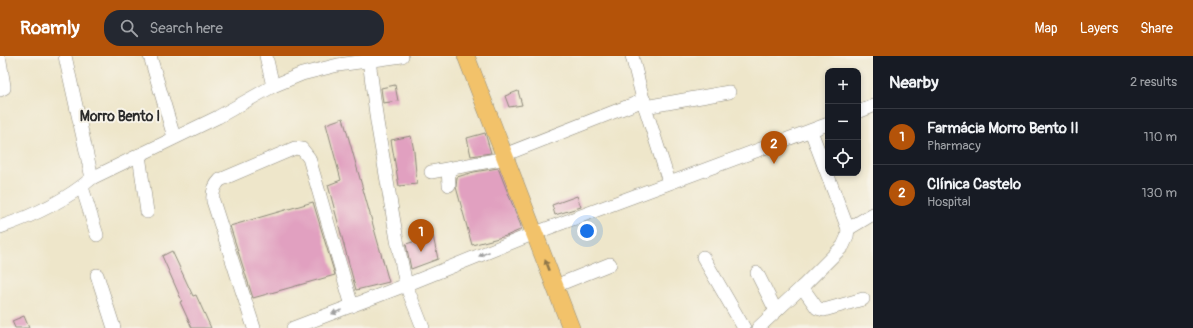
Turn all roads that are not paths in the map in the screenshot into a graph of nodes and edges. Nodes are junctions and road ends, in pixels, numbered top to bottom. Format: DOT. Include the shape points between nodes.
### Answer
graph roads {
  1 [pos="65,56"];
  2 [pos="150,56"];
  3 [pos="266,56"];
  4 [pos="402,56"];
  5 [pos="466,56"];
  6 [pos="632,56"];
  7 [pos="369,60"];
  8 [pos="0,61"];
  9 [pos="273,86"];
  10 [pos="0,90"];
  11 [pos="729,92"];
  12 [pos="644,103"];
  13 [pos="873,106"];
  14 [pos="861,111"];
  15 [pos="825,125"];
  16 [pos="811,131"];
  17 [pos="174,137"];
  18 [pos="139,155"];
  19 [pos="505,156"];
  20 [pos="448,169"];
  21 [pos="431,172"];
  22 [pos="668,182"];
  23 [pos="87,183"];
  24 [pos="449,185"];
  25 [pos="147,212"];
  26 [pos="873,214"];
  27 [pos="0,227"];
  28 [pos="848,229"];
  29 [pos="535,233"];
  30 [pos="97,235"];
  31 [pos="703,257"];
  32 [pos="610,264"];
  33 [pos="757,273"];
  34 [pos="97,275"];
  35 [pos="406,285"];
  36 [pos="555,286"];
  37 [pos="802,287"];
  38 [pos="863,298"];
  39 [pos="352,306"];
  40 [pos="776,311"];
  41 [pos="114,328"];
  42 [pos="254,328"];
  43 [pos="293,328"];
  44 [pos="423,328"];
  45 [pos="571,328"];
  46 [pos="744,328"];
  47 [pos="758,328"];
  1 -- 23 [label="street"];
  2 -- 17 [label="street"];
  3 -- 9 [label="street"];
  4 -- 7 [label="street"];
  5 -- 19 [label="main road"];
  6 -- 12 [label="street"];
  7 -- 9 [label="street" via="302,74"];
  7 -- 35 [label="street" via="396,240"];
  8 -- 10 [label="street" via="4,86"];
  9 -- 17 [label="street" via="218,117"];
  11 -- 12 [label="street"];
  12 -- 19 [label="street"];
  12 -- 22 [label="street"];
  13 -- 14 [label="street"];
  15 -- 16 [label="street"];
  16 -- 22 [label="street"];
  16 -- 28 [label="street"];
  17 -- 18 [label="street"];
  18 -- 23 [label="street"];
  18 -- 25 [label="street"];
  19 -- 20 [label="street"];
  19 -- 29 [label="main road"];
  20 -- 21 [label="street"];
  20 -- 24 [label="street"];
  22 -- 29 [label="street"];
  23 -- 27 [label="street" via="36,213"];
  23 -- 30 [label="street"];
  26 -- 28 [label="street"];
  28 -- 37 [label="street" via="843,246"];
  29 -- 35 [label="street, one-way"];
  36 -- 29 [label="main road, one-way"];
  31 -- 46 [label="street"];
  32 -- 36 [label="street"];
  33 -- 40 [label="street"];
  34 -- 41 [label="street"];
  35 -- 39 [label="street"];
  35 -- 44 [label="street"];
  36 -- 45 [label="main road"];
  37 -- 38 [label="street" via="818,308 824,310"];
  37 -- 40 [label="street"];
  39 -- 42 [label="street" via="309,158 302,149 295,148 220,180 212,194"];
  39 -- 43 [label="street, one-way"];
  40 -- 47 [label="street"];
}
